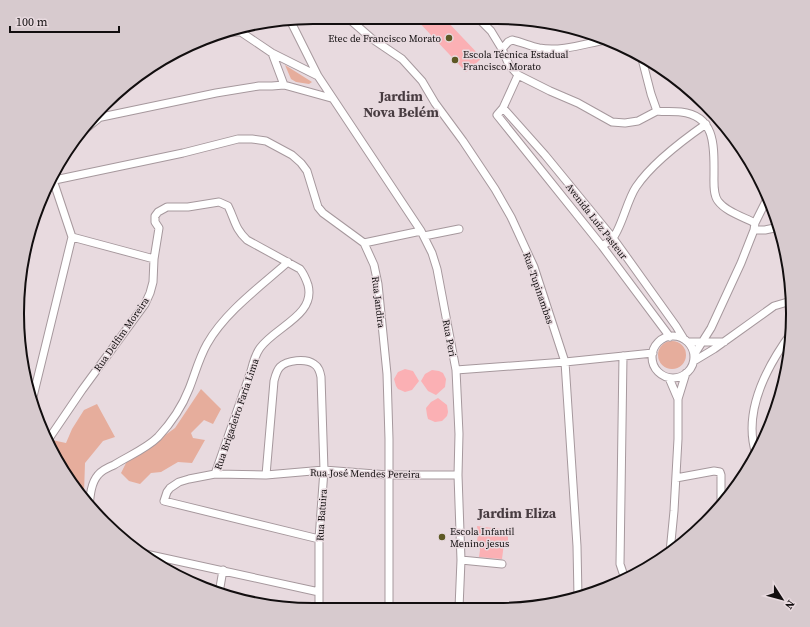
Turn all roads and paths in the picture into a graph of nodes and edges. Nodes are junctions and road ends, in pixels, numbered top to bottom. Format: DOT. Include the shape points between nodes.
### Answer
graph roads {
  1 [pos="355,24"];
  2 [pos="484,24"];
  3 [pos="293,25"];
  4 [pos="242,33"];
  5 [pos="596,42"];
  6 [pos="502,49"];
  7 [pos="272,54"];
  8 [pos="643,64"];
  9 [pos="518,75"];
  10 [pos="318,76"];
  11 [pos="284,85"];
  12 [pos="332,98"];
  13 [pos="504,108"];
  14 [pos="657,111"];
  15 [pos="102,116"];
  16 [pos="706,124"];
  17 [pos="59,177"];
  18 [pos="54,185"];
  19 [pos="765,204"];
  20 [pos="155,216"];
  21 [pos="754,227"];
  22 [pos="773,227"];
  23 [pos="459,230"];
  24 [pos="423,234"];
  25 [pos="72,237"];
  26 [pos="612,238"];
  27 [pos="364,244"];
  28 [pos="602,246"];
  29 [pos="154,259"];
  30 [pos="288,262"];
  31 [pos="785,303"];
  32 [pos="670,337"];
  33 [pos="686,341"];
  34 [pos="702,342"];
  35 [pos="724,342"];
  36 [pos="784,344"];
  37 [pos="653,353"];
  38 [pos="623,356"];
  39 [pos="694,358"];
  40 [pos="565,362"];
  41 [pos="456,370"];
  42 [pos="686,373"];
  43 [pos="669,378"];
  44 [pos="35,390"];
  45 [pos="678,399"];
  46 [pos="51,435"];
  47 [pos="754,446"];
  48 [pos="324,470"];
  49 [pos="215,474"];
  50 [pos="266,475"];
  51 [pos="388,475"];
  52 [pos="458,475"];
  53 [pos="676,478"];
  54 [pos="721,496"];
  55 [pos="90,497"];
  56 [pos="319,539"];
  57 [pos="670,545"];
  58 [pos="157,556"];
  59 [pos="461,560"];
  60 [pos="502,564"];
  61 [pos="223,570"];
  62 [pos="623,574"];
  63 [pos="220,588"];
  64 [pos="578,591"];
  65 [pos="319,592"];
  66 [pos="318,603"];
  67 [pos="389,603"];
  68 [pos="459,603"];
  1 -- 40 [label="street, Rua Tupinambas" via="402,59 422,81 495,189 534,267"];
  2 -- 6 [label="street"];
  3 -- 10 [label="street, Rua Peri"];
  4 -- 7 [label="street"];
  5 -- 6 [label="street" via="552,49 512,40"];
  6 -- 9 [label="street" via="508,65"];
  7 -- 10 [label="street"];
  7 -- 11 [label="street"];
  8 -- 14 [label="street"];
  9 -- 13 [label="street"];
  9 -- 14 [label="street" via="612,122 638,121"];
  10 -- 12 [label="street, Rua Peri"];
  11 -- 12 [label="street"];
  11 -- 15 [label="street" via="247,88"];
  12 -- 24 [label="street, Rua Peri"];
  13 -- 26 [label="street, Avenida Luiz Pasteur"];
  13 -- 28 [label="street, Avenida Luiz Pasteur" via="497,115"];
  14 -- 16 [label="street" via="683,112 695,116"];
  16 -- 21 [label="street" via="713,143 715,195 725,207"];
  16 -- 26 [label="street" via="684,139 648,172 627,202"];
  17 -- 27 [label="street, Rua Jandira" via="184,153 238,139 266,141 301,163 307,171 318,206 323,213"];
  18 -- 25 [label="street"];
  19 -- 21 [label="street"];
  20 -- 29 [label="street, Rua Delfim Moreira" via="159,228"];
  20 -- 30 [label="street, Rua Brigadeiro Faria Lima" via="167,208 219,202 228,206 235,225 247,240"];
  21 -- 22 [label="street"];
  21 -- 34 [label="street" via="741,263"];
  23 -- 24 [label="street"];
  24 -- 27 [label="street"];
  24 -- 41 [label="street, Rua Peri" via="437,269"];
  25 -- 29 [label="street"];
  25 -- 44 [label="street"];
  26 -- 28 [label="street"];
  26 -- 33 [label="street, Avenida Luiz Pasteur"];
  27 -- 51 [label="street, Rua Jandira" via="374,265 378,284 387,367"];
  28 -- 32 [label="street, Avenida Luiz Pasteur"];
  29 -- 46 [label="street, Rua Delfim Moreira" via="153,282 145,304"];
  30 -- 49 [label="street, Rua Brigadeiro Faria Lima" via="304,274 309,289 308,303 295,318 260,348 254,358 252,371"];
  30 -- 55 [label="street" via="233,311 208,343 174,419 154,441 99,474"];
  31 -- 35 [label="street" via="774,306"];
  32 -- 33 [label="street"];
  32 -- 37 [label="street" via="659,342"];
  33 -- 34 [label="street"];
  33 -- 39 [label="street" via="692,349"];
  34 -- 35 [label="street"];
  34 -- 39 [label="street"];
  35 -- 39 [label="street"];
  36 -- 47 [label="street" via="770,367 755,400 752,418"];
  37 -- 38 [label="street"];
  37 -- 43 [label="street" via="657,371"];
  38 -- 40 [label="street"];
  38 -- 62 [label="street" via="620,564"];
  39 -- 42 [label="street"];
  40 -- 41 [label="street"];
  40 -- 64 [label="street, Rua Tupinambas"];
  41 -- 52 [label="street, Rua Peri"];
  42 -- 43 [label="street"];
  42 -- 45 [label="street"];
  43 -- 45 [label="street"];
  45 -- 53 [label="street"];
  48 -- 50 [label="street, Rua José Mendes Pereira"];
  48 -- 50 [label="street, Rua Batuira" via="320,371 313,363 294,361 280,367 274,381"];
  48 -- 51 [label="street, Rua José Mendes Pereira"];
  48 -- 56 [label="street, Rua Batuira"];
  49 -- 50 [label="street, Rua José Mendes Pereira"];
  49 -- 56 [label="street, Rua José Mendes Pereira" via="179,482 170,488 164,501"];
  51 -- 52 [label="street, Rua José Mendes Pereira"];
  51 -- 67 [label="street, Rua Jandira"];
  52 -- 59 [label="street, Rua Peri"];
  53 -- 54 [label="street" via="714,470 720,472"];
  53 -- 57 [label="street"];
  56 -- 65 [label="street, Rua Batuira"];
  58 -- 61 [label="street"];
  59 -- 60 [label="street"];
  59 -- 68 [label="street, Rua Peri"];
  61 -- 63 [label="street"];
  61 -- 65 [label="street"];
  65 -- 66 [label="street, Rua Batuira"];
}
